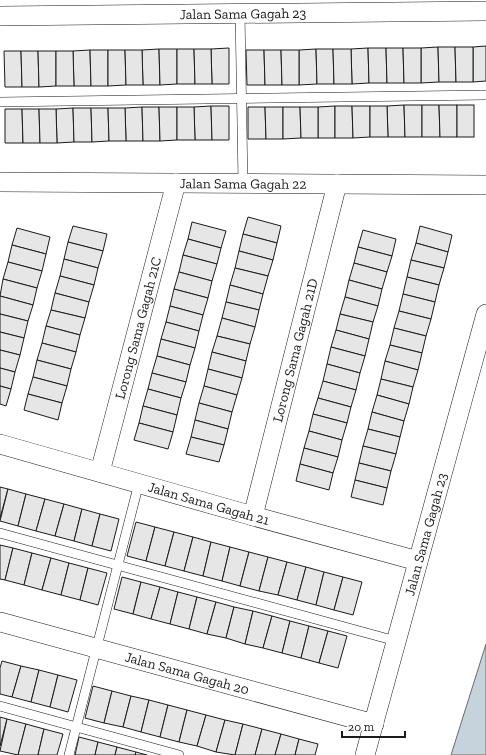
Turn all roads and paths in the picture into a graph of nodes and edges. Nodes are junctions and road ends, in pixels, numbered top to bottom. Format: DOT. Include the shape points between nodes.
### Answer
graph roads {
  1 [pos="486,11"];
  2 [pos="240,13"];
  3 [pos="0,16"];
  4 [pos="486,95"];
  5 [pos="241,98"];
  6 [pos="0,102"];
  7 [pos="176,183"];
  8 [pos="243,183"];
  9 [pos="337,184"];
  10 [pos="1,185"];
  11 [pos="486,185"];
  12 [pos="486,314"];
  13 [pos="0,444"];
  14 [pos="100,472"];
  15 [pos="139,483"];
  16 [pos="253,516"];
  17 [pos="0,533"];
  18 [pos="418,561"];
  19 [pos="118,565"];
  20 [pos="0,622"];
  21 [pos="396,641"];
  22 [pos="97,649"];
  23 [pos="0,706"];
  24 [pos="374,724"];
  25 [pos="76,727"];
  26 [pos="69,755"];
  27 [pos="179,755"];
  28 [pos="365,755"];
  1 -- 2 [label="street, Jalan Sama Gagah 23"];
  2 -- 3 [label="street, Jalan Sama Gagah 23"];
  2 -- 5 [label="lane"];
  4 -- 5 [label="lane"];
  5 -- 6 [label="lane"];
  5 -- 8 [label="lane"];
  7 -- 8 [label="street, Jalan Sama Gagah 22"];
  7 -- 10 [label="street, Jalan Sama Gagah 22"];
  7 -- 14 [label="street, Lorong Sama Gagah 21C"];
  8 -- 9 [label="street, Jalan Sama Gagah 22"];
  9 -- 11 [label="street, Jalan Sama Gagah 22"];
  9 -- 16 [label="street, Lorong Sama Gagah 21D"];
  12 -- 18 [label="street, Jalan Sama Gagah 23"];
  13 -- 14 [label="street, Jalan Sama Gagah 21"];
  14 -- 15 [label="street, Jalan Sama Gagah 21"];
  15 -- 16 [label="street, Jalan Sama Gagah 21"];
  15 -- 19 [label="lane"];
  16 -- 18 [label="street, Jalan Sama Gagah 21"];
  17 -- 19 [label="lane"];
  18 -- 21 [label="street, Jalan Sama Gagah 23"];
  19 -- 21 [label="lane"];
  19 -- 22 [label="lane"];
  20 -- 22 [label="street, Jalan Sama Gagah 20"];
  21 -- 24 [label="street, Jalan Sama Gagah 23"];
  22 -- 24 [label="street, Jalan Sama Gagah 20"];
  22 -- 25 [label="lane"];
  23 -- 25 [label="lane"];
  24 -- 28 [label="street, Jalan Sama Gagah 23"];
  25 -- 26 [label="lane"];
  25 -- 27 [label="lane"];
}
